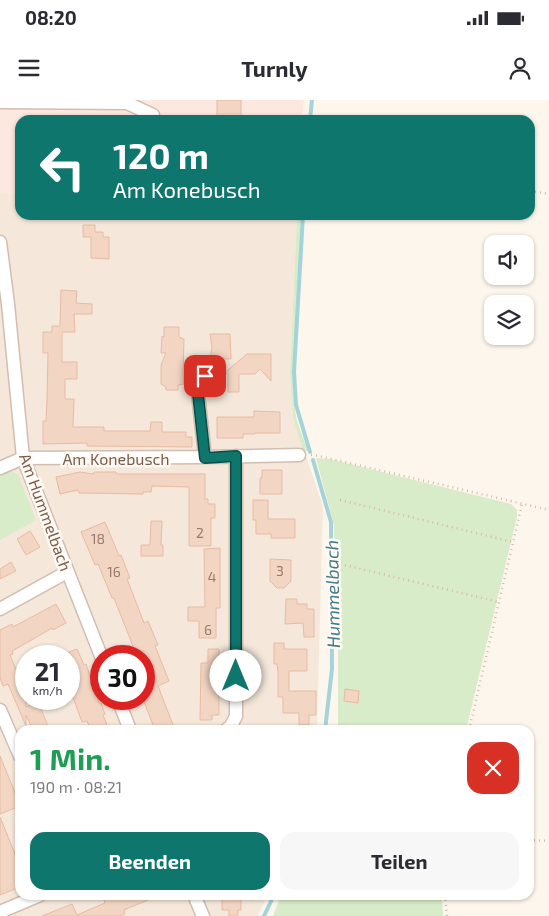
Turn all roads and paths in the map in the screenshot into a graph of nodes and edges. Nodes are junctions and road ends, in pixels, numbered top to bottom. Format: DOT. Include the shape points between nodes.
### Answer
graph roads {
  1 [pos="0,102"];
  2 [pos="153,115"];
  3 [pos="535,191"];
  4 [pos="549,194"];
  5 [pos="0,242"];
  6 [pos="3,293"];
  7 [pos="205,376"];
  8 [pos="304,455"];
  9 [pos="236,456"];
  10 [pos="23,458"];
  11 [pos="205,458"];
  12 [pos="0,468"];
  13 [pos="340,500"];
  14 [pos="522,504"];
  15 [pos="549,510"];
  16 [pos="513,542"];
  17 [pos="340,564"];
  18 [pos="67,572"];
  19 [pos="499,602"];
  20 [pos="0,609"];
  21 [pos="97,645"];
  22 [pos="0,710"];
  23 [pos="122,710"];
  24 [pos="128,725"];
  25 [pos="232,725"];
  26 [pos="469,725"];
  27 [pos="15,744"];
  28 [pos="534,840"];
  29 [pos="549,841"];
  30 [pos="28,900"];
  31 [pos="196,900"];
  32 [pos="445,900"];
  33 [pos="0,912"];
  34 [pos="202,916"];
  35 [pos="446,916"];
  1 -- 2 [label="street" via="127,103"];
  3 -- 4 [label="path"];
  5 -- 6 [label="street, Am Hummelbach"];
  6 -- 10 [label="street, Am Hummelbach"];
  7 -- 11 [label="street" via="198,394"];
  8 -- 9 [label="street, Am Konebusch"];
  8 -- 14 [label="path"];
  9 -- 11 [label="street, Am Konebusch"];
  9 -- 25 [label="street" via="236,716"];
  10 -- 11 [label="street, Am Konebusch"];
  10 -- 12 [label="street, Am Konebusch"];
  10 -- 18 [label="street, Am Hummelbach"];
  13 -- 16 [label="path"];
  14 -- 15 [label="path"];
  14 -- 16 [label="path"];
  16 -- 19 [label="path"];
  17 -- 19 [label="path"];
  18 -- 20 [label="street"];
  18 -- 21 [label="street, Am Hummelbach"];
  19 -- 26 [label="path"];
  22 -- 27 [label="street"];
  23 -- 24 [label="street"];
  28 -- 29 [label="path"];
  30 -- 33 [label="street"];
  31 -- 34 [label="street"];
  32 -- 35 [label="path"];
}
